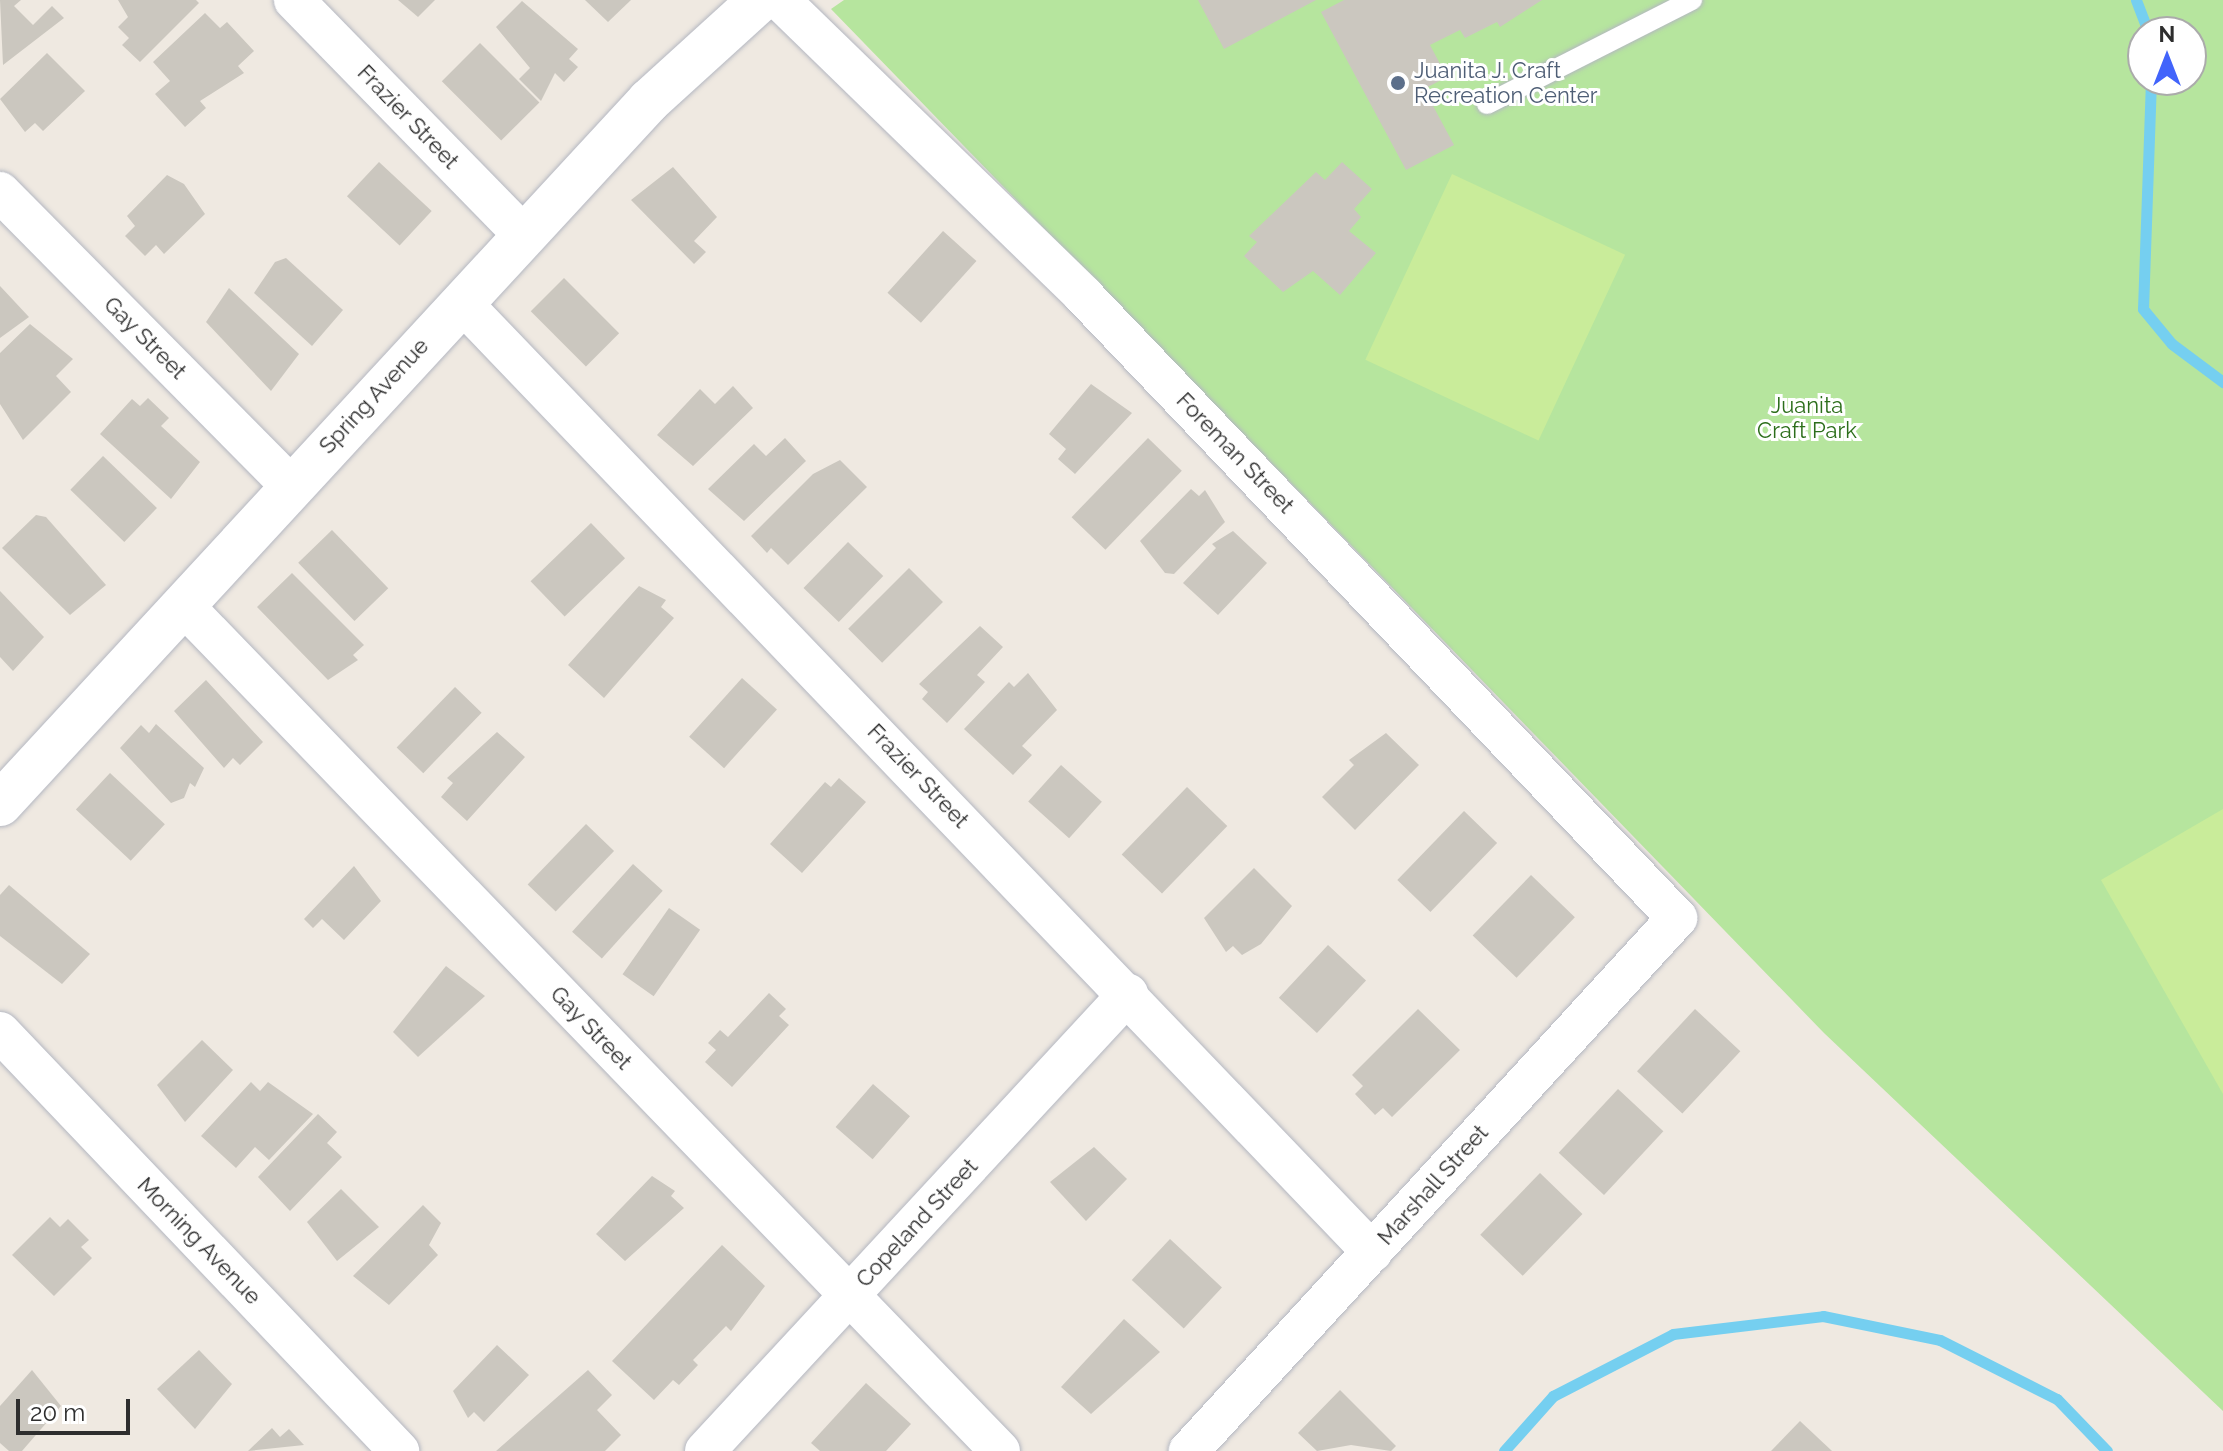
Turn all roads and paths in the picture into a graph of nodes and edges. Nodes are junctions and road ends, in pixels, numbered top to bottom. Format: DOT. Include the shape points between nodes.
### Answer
graph roads {
  1 [pos="294,0"];
  2 [pos="760,0"];
  3 [pos="780,0"];
  4 [pos="1692,0"];
  5 [pos="1487,104"];
  6 [pos="0,192"];
  7 [pos="523,235"];
  8 [pos="462,303"];
  9 [pos="290,485"];
  10 [pos="183,605"];
  11 [pos="0,804"];
  12 [pos="1677,918"];
  13 [pos="1128,994"];
  14 [pos="0,1032"];
  15 [pos="1372,1252"];
  16 [pos="850,1296"];
  17 [pos="399,1451"];
  18 [pos="705,1451"];
  19 [pos="1000,1451"];
  20 [pos="1189,1451"];
  1 -- 7 [label="street, Frazier Street"];
  2 -- 7 [label="street, Spring Avenue" via="649,101"];
  3 -- 12 [label="street, Foreman Street" via="1083,295"];
  4 -- 5 [label="lane"];
  6 -- 9 [label="street, Gay Street"];
  7 -- 8 [label="street, Spring Avenue"];
  8 -- 9 [label="street, Spring Avenue"];
  8 -- 13 [label="street, Frazier Street"];
  9 -- 10 [label="street, Spring Avenue"];
  10 -- 11 [label="street, Spring Avenue"];
  10 -- 16 [label="street, Gay Street"];
  12 -- 15 [label="street, Marshall Street"];
  13 -- 15 [label="street, Frazier Street"];
  13 -- 16 [label="street, Copeland Street"];
  14 -- 17 [label="street, Morning Avenue"];
  15 -- 20 [label="street, Marshall Street"];
  16 -- 18 [label="street, Copeland Street"];
  16 -- 19 [label="street, Gay Street"];
}
